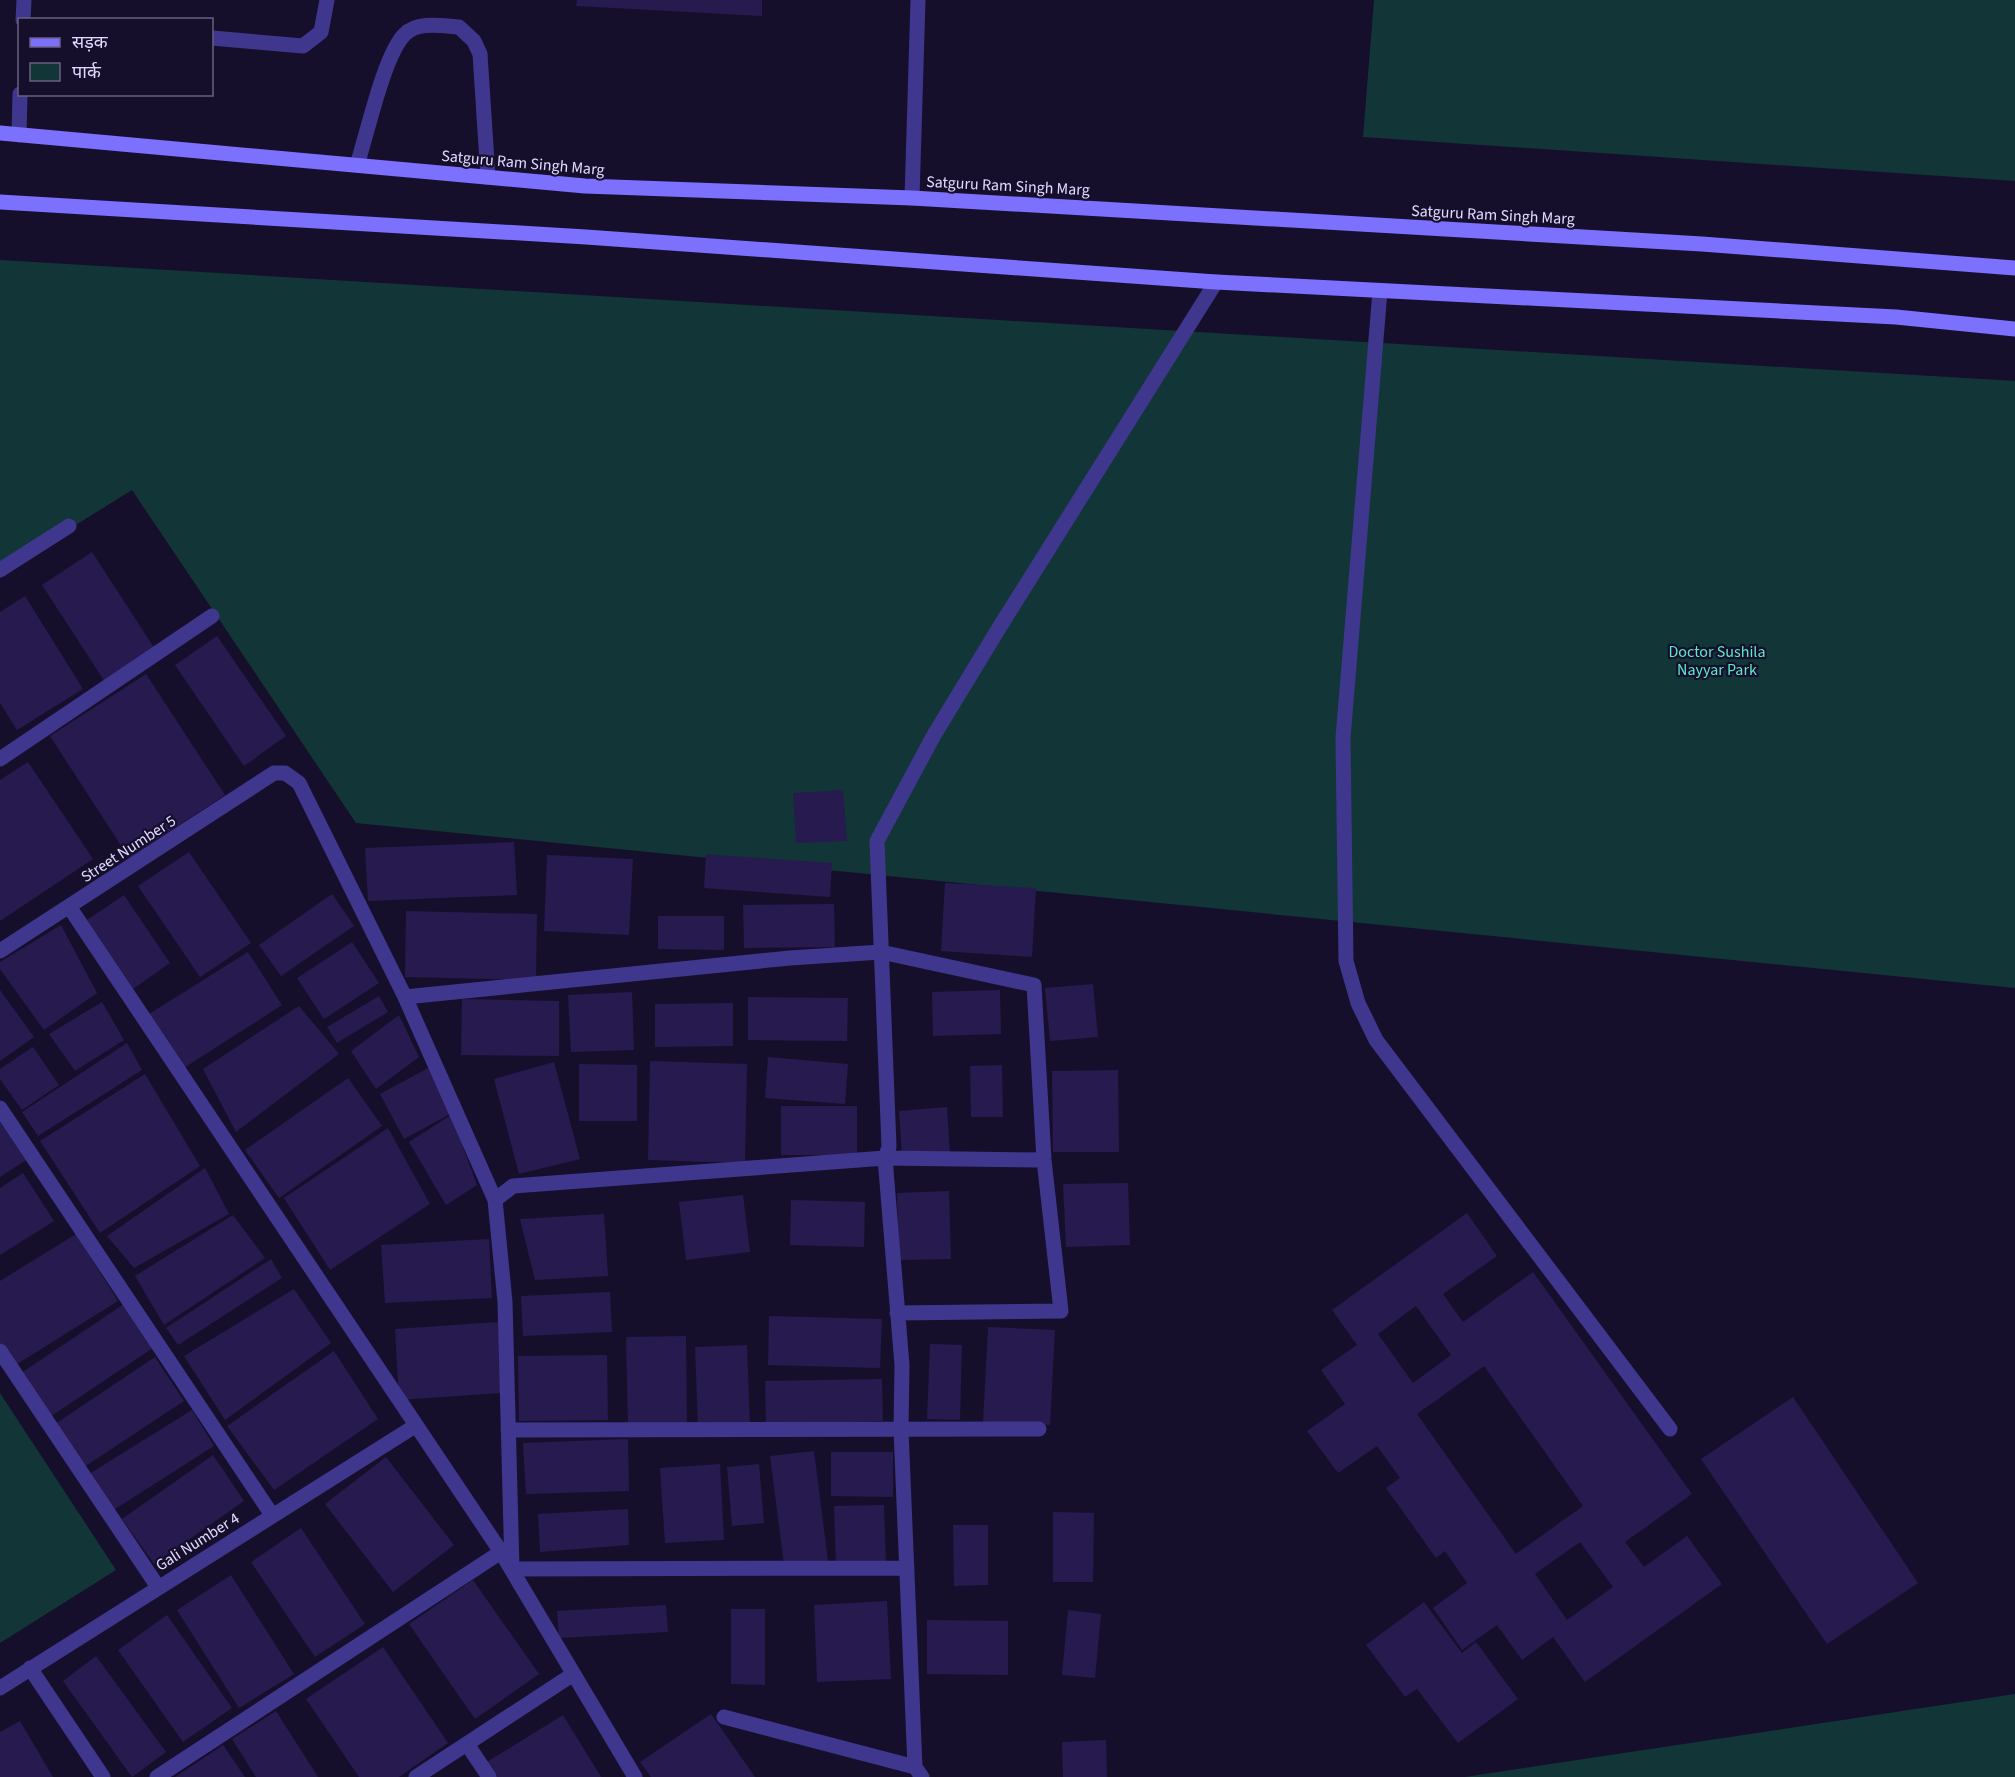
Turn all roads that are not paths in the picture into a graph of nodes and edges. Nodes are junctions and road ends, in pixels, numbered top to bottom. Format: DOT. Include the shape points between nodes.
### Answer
graph roads {
  1 [pos="24,0"];
  2 [pos="327,0"];
  3 [pos="918,0"];
  4 [pos="23,18"];
  5 [pos="213,38"];
  6 [pos="20,96"];
  7 [pos="0,133"];
  8 [pos="19,135"];
  9 [pos="357,165"];
  10 [pos="488,177"];
  11 [pos="912,198"];
  12 [pos="0,202"];
  13 [pos="2015,268"];
  14 [pos="1216,282"];
  15 [pos="1380,291"];
  16 [pos="2015,329"];
  17 [pos="69,526"];
  18 [pos="0,570"];
  19 [pos="212,616"];
  20 [pos="0,759"];
  21 [pos="70,908"];
  22 [pos="0,951"];
  23 [pos="881,952"];
  24 [pos="405,997"];
  25 [pos="0,1108"];
  26 [pos="885,1158"];
  27 [pos="1044,1160"];
  28 [pos="495,1200"];
  29 [pos="897,1313"];
  30 [pos="0,1352"];
  31 [pos="415,1426"];
  32 [pos="508,1430"];
  33 [pos="901,1430"];
  34 [pos="1039,1430"];
  35 [pos="1670,1430"];
  36 [pos="272,1515"];
  37 [pos="501,1552"];
  38 [pos="907,1568"];
  39 [pos="512,1569"];
  40 [pos="158,1587"];
  41 [pos="30,1668"];
  42 [pos="572,1675"];
  43 [pos="0,1688"];
  44 [pos="724,1717"];
  45 [pos="467,1744"];
  46 [pos="919,1772"];
  47 [pos="103,1777"];
  48 [pos="157,1777"];
  49 [pos="416,1777"];
  50 [pos="489,1777"];
  51 [pos="635,1777"];
  1 -- 4 [label="street"];
  2 -- 5 [label="street" via="321,32 303,46"];
  3 -- 11 [label="street"];
  6 -- 8 [label="street"];
  7 -- 8 [label="main road, Satguru Ram Singh Marg"];
  8 -- 9 [label="main road, Satguru Ram Singh Marg"];
  9 -- 10 [label="main road, Satguru Ram Singh Marg"];
  9 -- 10 [label="street" via="392,52 406,33 425,25 459,27 474,41 480,54"];
  10 -- 11 [label="main road, Satguru Ram Singh Marg" via="585,186"];
  11 -- 13 [label="main road, Satguru Ram Singh Marg" via="1702,244"];
  12 -- 14 [label="main road" via="586,237"];
  14 -- 15 [label="main road"];
  14 -- 23 [label="street" via="999,627 877,841"];
  15 -- 16 [label="main road" via="1896,317"];
  15 -- 35 [label="street" via="1343,738 1346,961 1358,1003 1377,1040"];
  17 -- 18 [label="street"];
  19 -- 20 [label="street"];
  21 -- 22 [label="street, Street Number 5"];
  21 -- 24 [label="street, Street Number 5" via="274,773 285,772 299,783"];
  21 -- 31 [label="street"];
  23 -- 24 [label="street"];
  23 -- 26 [label="street" via="889,1147"];
  23 -- 27 [label="street" via="1034,985"];
  24 -- 28 [label="street"];
  25 -- 36 [label="street"];
  26 -- 27 [label="street"];
  26 -- 28 [label="street" via="513,1186"];
  26 -- 29 [label="street"];
  27 -- 29 [label="street" via="1061,1311"];
  28 -- 32 [label="street" via="505,1302"];
  29 -- 33 [label="street" via="902,1365"];
  30 -- 40 [label="street"];
  31 -- 36 [label="street, Gali Number 4"];
  31 -- 37 [label="street"];
  32 -- 33 [label="street"];
  32 -- 39 [label="street"];
  33 -- 34 [label="street"];
  33 -- 38 [label="street"];
  36 -- 40 [label="street, Gali Number 4"];
  37 -- 39 [label="street"];
  37 -- 48 [label="street"];
  38 -- 39 [label="street"];
  38 -- 46 [label="street"];
  39 -- 42 [label="street"];
  40 -- 41 [label="street, Gali Number 4"];
  41 -- 43 [label="street, Gali Number 4"];
  41 -- 47 [label="street"];
  42 -- 45 [label="street"];
  42 -- 51 [label="street"];
  44 -- 46 [label="street"];
  45 -- 49 [label="street"];
  45 -- 50 [label="street"];
}
